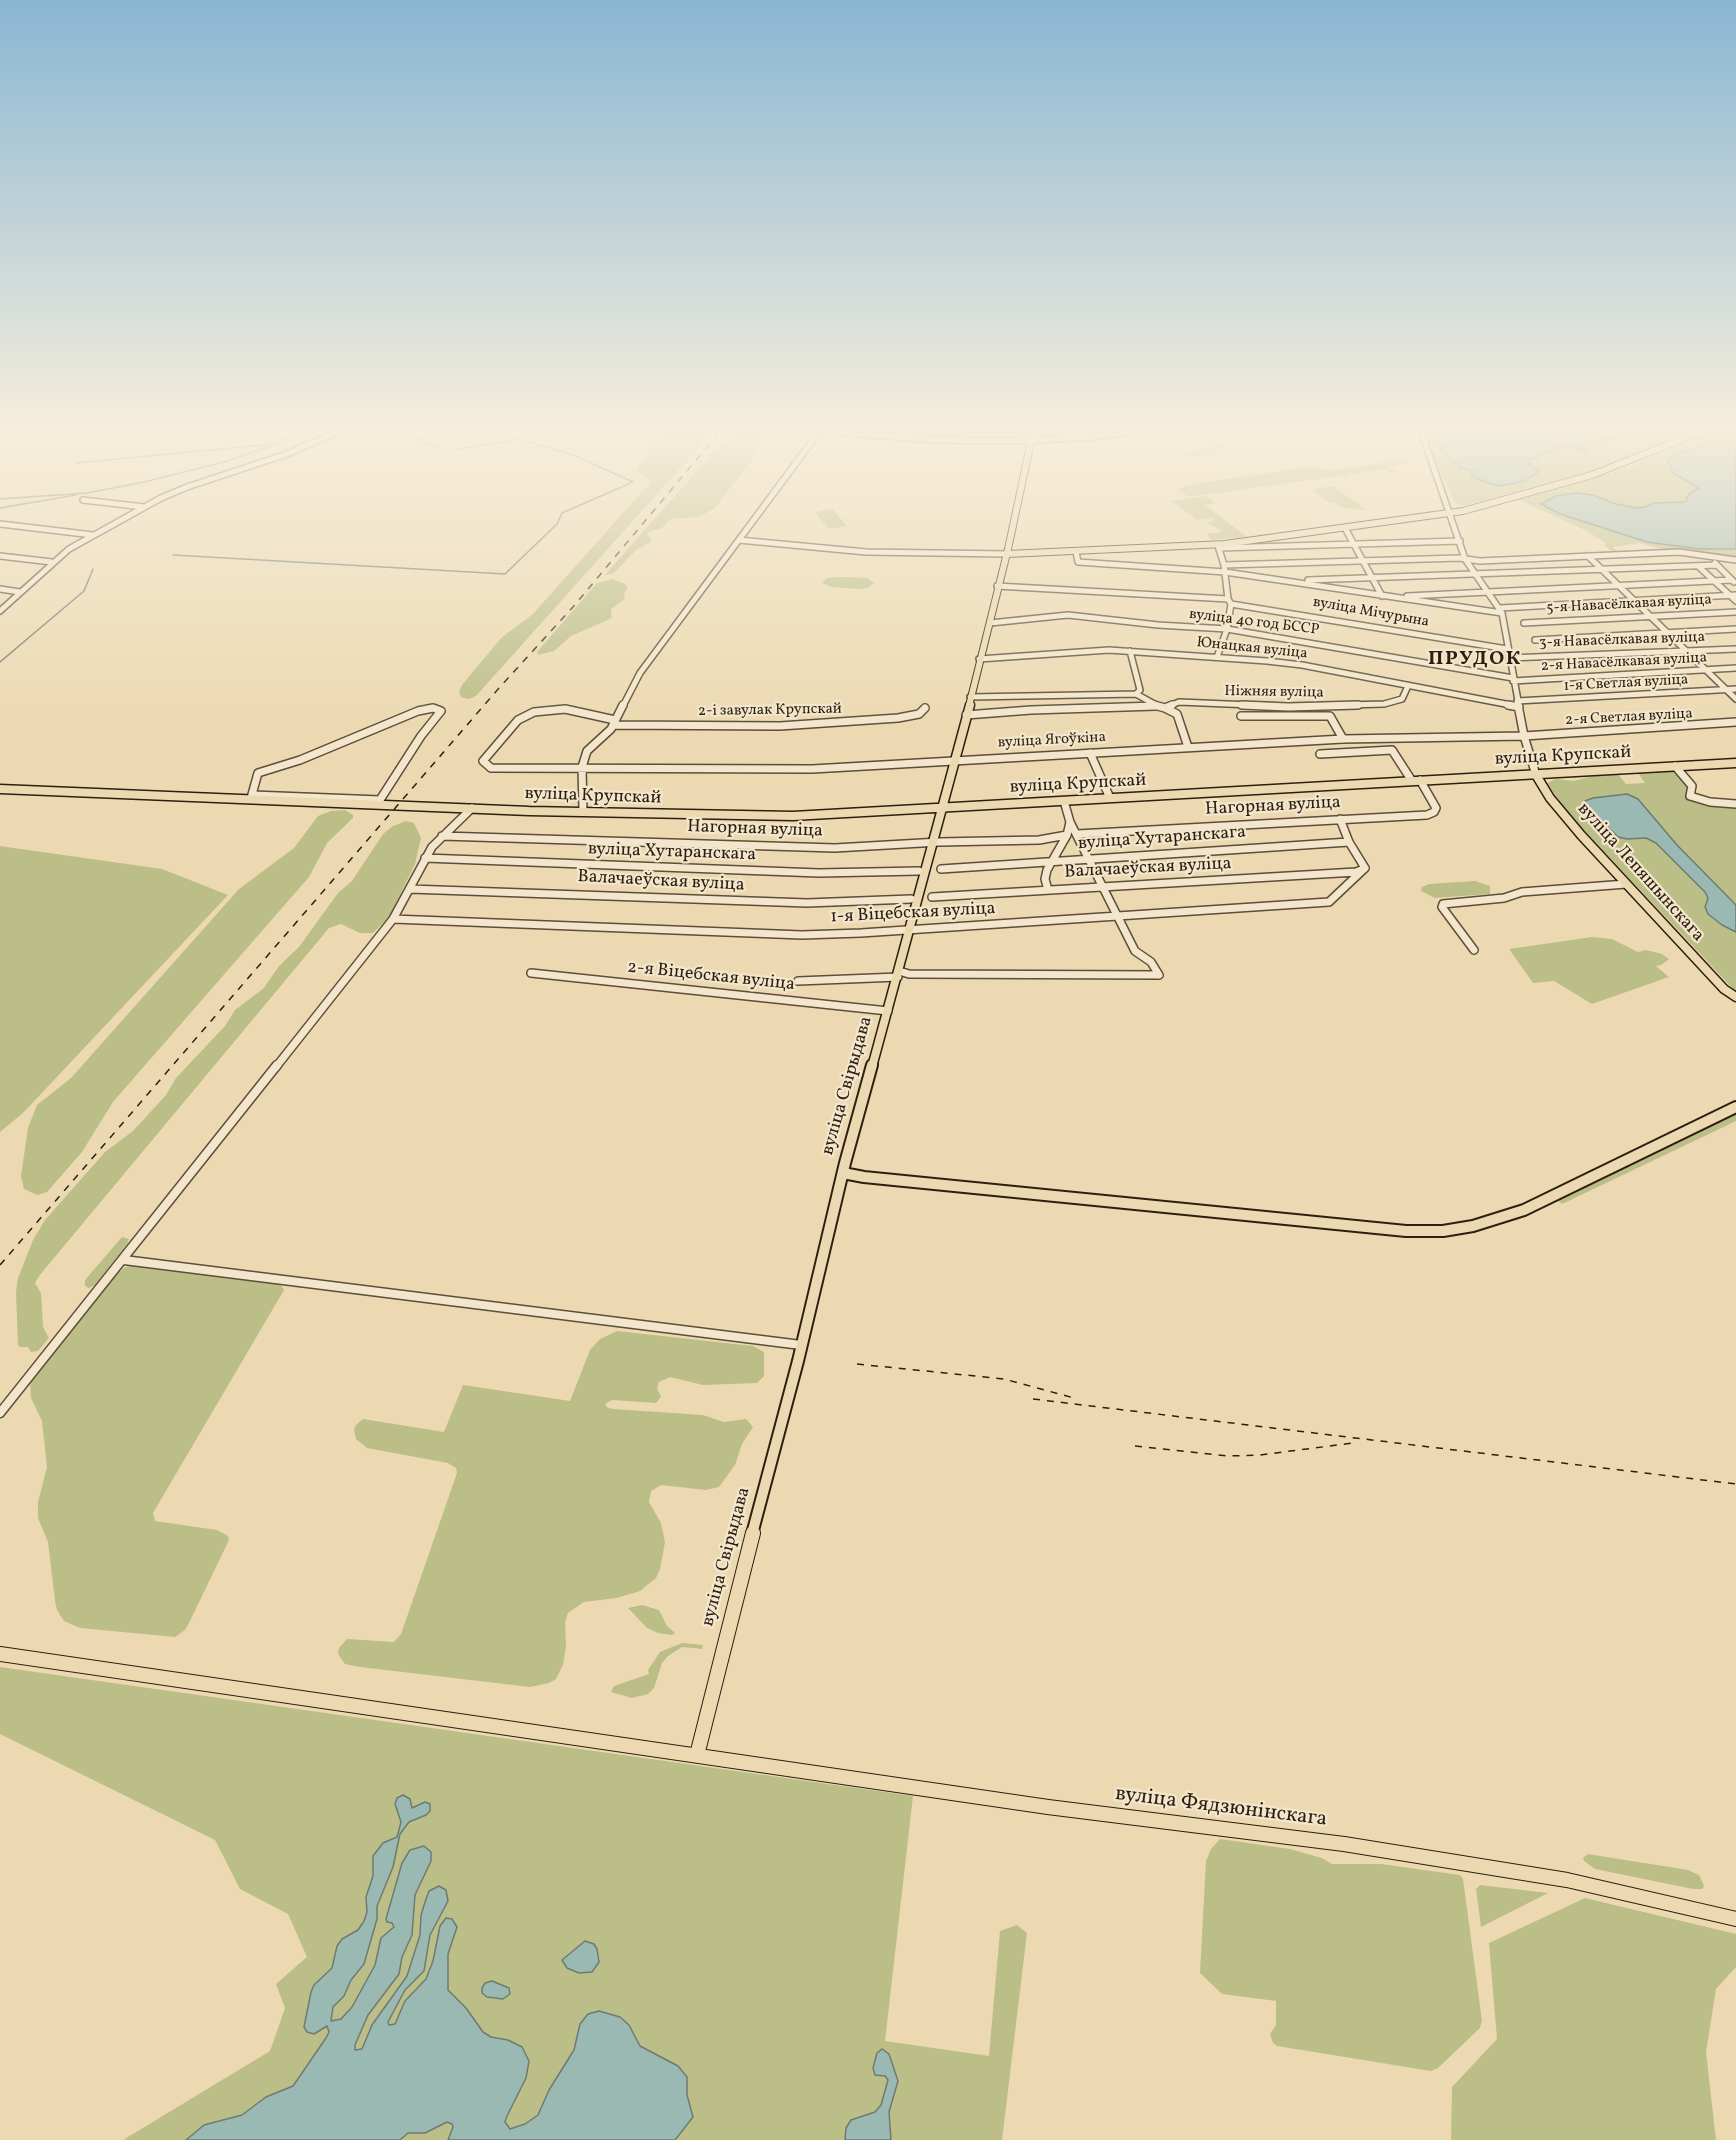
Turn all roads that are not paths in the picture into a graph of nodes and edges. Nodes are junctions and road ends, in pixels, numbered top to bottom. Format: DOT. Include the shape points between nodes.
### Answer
graph roads {
  1 [pos="43,528"];
  2 [pos="106,528"];
  3 [pos="748,528"];
  4 [pos="1013,528"];
  5 [pos="1345,528"];
  6 [pos="1455,528"];
  7 [pos="93,535"];
  8 [pos="739,540"];
  9 [pos="1460,541"];
  10 [pos="1355,544"];
  11 [pos="1219,546"];
  12 [pos="1076,552"];
  13 [pos="1007,554"];
  14 [pos="0,556"];
  15 [pos="1588,556"];
  16 [pos="1708,556"];
  17 [pos="1465,559"];
  18 [pos="1736,560"];
  19 [pos="1363,561"];
  20 [pos="52,562"];
  21 [pos="1224,565"];
  22 [pos="1717,565"];
  23 [pos="1698,566"];
  24 [pos="1604,571"];
  25 [pos="1225,572"];
  26 [pos="1474,575"];
  27 [pos="1373,579"];
  28 [pos="1290,581"];
  29 [pos="1714,581"];
  30 [pos="1734,582"];
  31 [pos="1619,585"];
  32 [pos="998,586"];
  33 [pos="0,589"];
  34 [pos="1487,591"];
  35 [pos="20,592"];
  36 [pos="1733,595"];
  37 [pos="1385,596"];
  38 [pos="1229,601"];
  39 [pos="1633,601"];
  40 [pos="1736,601"];
  41 [pos="1501,610"];
  42 [pos="0,611"];
  43 [pos="1736,612"];
  44 [pos="1649,616"];
  45 [pos="990,622"];
  46 [pos="1524,623"];
  47 [pos="1227,629"];
  48 [pos="1736,629"];
  49 [pos="1667,633"];
  50 [pos="1534,640"];
  51 [pos="1507,649"];
  52 [pos="1736,649"];
  53 [pos="1130,651"];
  54 [pos="1686,651"];
  55 [pos="1217,657"];
  56 [pos="1509,658"];
  57 [pos="980,659"];
  58 [pos="1736,668"];
  59 [pos="1706,670"];
  60 [pos="1513,680"];
  61 [pos="1408,686"];
  62 [pos="1736,689"];
  63 [pos="1726,690"];
  64 [pos="1136,694"];
  65 [pos="970,697"];
  66 [pos="1736,699"];
  67 [pos="1518,704"];
  68 [pos="1156,706"];
  69 [pos="1327,706"];
  70 [pos="925,708"];
  71 [pos="1165,708"];
  72 [pos="966,715"];
  73 [pos="1241,716"];
  74 [pos="1330,716"];
  75 [pos="1736,722"];
  76 [pos="614,723"];
  77 [pos="1524,736"];
  78 [pos="1382,738"];
  79 [pos="1343,739"];
  80 [pos="1188,747"];
  81 [pos="1392,750"];
  82 [pos="1090,753"];
  83 [pos="1320,754"];
  84 [pos="955,760"];
  85 [pos="1736,763"];
  86 [pos="1675,766"];
  87 [pos="582,767"];
  88 [pos="1536,775"];
  89 [pos="1416,780"];
  90 [pos="0,789"];
  91 [pos="253,796"];
  92 [pos="1110,798"];
  93 [pos="379,801"];
  94 [pos="1064,801"];
  95 [pos="1736,804"];
  96 [pos="472,808"];
  97 [pos="943,808"];
  98 [pos="583,812"];
  99 [pos="1340,819"];
  100 [pos="1070,822"];
  101 [pos="1077,834"];
  102 [pos="1067,835"];
  103 [pos="442,836"];
  104 [pos="934,842"];
  105 [pos="1349,842"];
  106 [pos="425,858"];
  107 [pos="1089,859"];
  108 [pos="1051,861"];
  109 [pos="1365,868"];
  110 [pos="941,869"];
  111 [pos="919,871"];
  112 [pos="1626,884"];
  113 [pos="1101,885"];
  114 [pos="410,888"];
  115 [pos="1048,890"];
  116 [pos="932,897"];
  117 [pos="911,899"];
  118 [pos="1118,915"];
  119 [pos="393,920"];
  120 [pos="910,929"];
  121 [pos="1474,950"];
  122 [pos="531,973"];
  123 [pos="898,974"];
  124 [pos="798,981"];
  125 [pos="1724,989"];
  126 [pos="1736,997"];
  127 [pos="1736,1004"];
  128 [pos="888,1011"];
  129 [pos="1736,1107"];
  130 [pos="843,1173"];
  131 [pos="124,1260"];
  132 [pos="801,1345"];
  133 [pos="0,1413"];
  134 [pos="0,1654"];
  135 [pos="697,1755"];
  136 [pos="1736,1919"];
  1 -- 7 [label="street"];
  2 -- 7 [label="street"];
  3 -- 8 [label="street"];
  4 -- 13 [label="main road, вуліца Свірыдава"];
  5 -- 10 [label="street"];
  5 -- 11 [label="main road"];
  6 -- 9 [label="street"];
  7 -- 20 [label="street"];
  8 -- 13 [label="street" via="866,552"];
  8 -- 76 [label="street" via="640,673"];
  9 -- 10 [label="street"];
  9 -- 17 [label="street"];
  10 -- 11 [label="street"];
  10 -- 19 [label="street"];
  11 -- 12 [label="main road"];
  11 -- 21 [label="street"];
  12 -- 13 [label="main road"];
  12 -- 25 [label="street" via="1078,562"];
  13 -- 32 [label="main road, вуліца Свірыдава"];
  14 -- 20 [label="street"];
  15 -- 16 [label="street" via="1679,552"];
  15 -- 17 [label="street"];
  15 -- 24 [label="street"];
  16 -- 18 [label="street"];
  16 -- 22 [label="street"];
  17 -- 19 [label="street"];
  17 -- 26 [label="street"];
  19 -- 21 [label="street"];
  19 -- 27 [label="street"];
  20 -- 35 [label="street"];
  21 -- 25 [label="street"];
  22 -- 23 [label="street"];
  22 -- 30 [label="street"];
  23 -- 24 [label="street"];
  23 -- 29 [label="street"];
  24 -- 26 [label="street"];
  24 -- 31 [label="street"];
  25 -- 28 [label="street"];
  25 -- 38 [label="street"];
  26 -- 27 [label="street"];
  26 -- 34 [label="street"];
  27 -- 28 [label="street"];
  27 -- 37 [label="street"];
  28 -- 37 [label="street"];
  29 -- 30 [label="street"];
  29 -- 31 [label="street"];
  29 -- 36 [label="street"];
  31 -- 34 [label="street"];
  31 -- 39 [label="street"];
  32 -- 38 [label="street, вуліца Мічурына"];
  32 -- 45 [label="main road, вуліца Свірыдава"];
  33 -- 35 [label="street"];
  34 -- 37 [label="street"];
  34 -- 41 [label="street"];
  35 -- 42 [label="street"];
  36 -- 39 [label="street"];
  36 -- 40 [label="street"];
  37 -- 41 [label="street"];
  38 -- 47 [label="street"];
  38 -- 51 [label="street, вуліца Мічурына"];
  39 -- 41 [label="street"];
  39 -- 44 [label="street"];
  41 -- 51 [label="street"];
  43 -- 44 [label="street, 5-я Навасёлкавая вуліца"];
  44 -- 46 [label="street, 5-я Навасёлкавая вуліца"];
  44 -- 49 [label="street"];
  45 -- 47 [label="street, вуліца 40 год БССР" via="1068,615"];
  45 -- 57 [label="main road, вуліца Свірыдава"];
  47 -- 55 [label="street"];
  47 -- 60 [label="street, вуліца 40 год БССР"];
  48 -- 49 [label="street"];
  49 -- 50 [label="street"];
  49 -- 54 [label="street"];
  51 -- 56 [label="street"];
  52 -- 54 [label="street, 3-я Навасёлкавая вуліца"];
  53 -- 55 [label="street, Юнацкая вуліца"];
  53 -- 57 [label="street, Юнацкая вуліца"];
  53 -- 64 [label="street" via="1140,690"];
  54 -- 56 [label="street, 3-я Навасёлкавая вуліца"];
  54 -- 59 [label="street"];
  55 -- 61 [label="street, Юнацкая вуліца" via="1287,663"];
  56 -- 60 [label="street"];
  57 -- 65 [label="main road, вуліца Свірыдава"];
  58 -- 59 [label="street, 2-я Навасёлкавая вуліца"];
  59 -- 60 [label="street, 2-я Навасёлкавая вуліца"];
  59 -- 63 [label="street"];
  60 -- 67 [label="street"];
  61 -- 67 [label="street, Юнацкая вуліца"];
  61 -- 69 [label="street, Ніжняя вуліца" via="1402,699 1393,702"];
  62 -- 63 [label="street, 1-я Светлая вуліца"];
  63 -- 66 [label="street"];
  63 -- 67 [label="street, 1-я Светлая вуліца"];
  64 -- 65 [label="street"];
  64 -- 68 [label="street, Ніжняя вуліца"];
  65 -- 72 [label="main road, вуліца Свірыдава"];
  67 -- 77 [label="street"];
  68 -- 71 [label="street, Ніжняя вуліца"];
  68 -- 72 [label="street"];
  69 -- 71 [label="street, Ніжняя вуліца" via="1179,702"];
  69 -- 74 [label="street"];
  70 -- 76 [label="street, 2-і завулак Крупскай" via="919,714 898,718 780,726"];
  71 -- 80 [label="street" via="1177,714"];
  72 -- 84 [label="main road, вуліца Свірыдава"];
  73 -- 74 [label="street"];
  74 -- 79 [label="street"];
  75 -- 77 [label="street, 2-я Светлая вуліца"];
  76 -- 87 [label="street" via="587,751"];
  76 -- 87 [label="street, вуліца Ягоўкіна" via="565,709 534,712 518,720 483,761 491,768"];
  77 -- 78 [label="street, вуліца Ягоўкіна"];
  77 -- 88 [label="street"];
  78 -- 79 [label="street, вуліца Ягоўкіна"];
  78 -- 81 [label="street"];
  79 -- 80 [label="street, вуліца Ягоўкіна"];
  80 -- 82 [label="street, вуліца Ягоўкіна"];
  81 -- 83 [label="street"];
  81 -- 89 [label="street"];
  82 -- 84 [label="street, вуліца Ягоўкіна"];
  82 -- 92 [label="street"];
  84 -- 87 [label="street, вуліца Ягоўкіна" via="812,769"];
  84 -- 97 [label="main road, вуліца Свірыдава"];
  85 -- 86 [label="main road, вуліца Крупскай"];
  86 -- 88 [label="main road, вуліца Крупскай"];
  86 -- 95 [label="street" via="1692,786 1690,796"];
  87 -- 98 [label="street"];
  88 -- 89 [label="main road, вуліца Крупскай"];
  88 -- 112 [label="main road, вуліца Лепяшынскага" via="1563,813"];
  89 -- 92 [label="main road, вуліца Крупскай"];
  89 -- 99 [label="street, Нагорная вуліца" via="1436,808 1434,812"];
  90 -- 91 [label="main road, вуліца Крупскай"];
  91 -- 93 [label="main road, вуліца Крупскай"];
  91 -- 93 [label="street" via="258,772 300,760 418,711 441,711"];
  92 -- 94 [label="main road, вуліца Крупскай"];
  93 -- 96 [label="main road, вуліца Крупскай"];
  94 -- 97 [label="main road, вуліца Крупскай"];
  94 -- 100 [label="street"];
  96 -- 98 [label="main road, вуліца Крупскай"];
  96 -- 103 [label="street"];
  97 -- 98 [label="main road, вуліца Крупскай" via="793,816"];
  97 -- 104 [label="main road, вуліца Свірыдава"];
  99 -- 101 [label="street, Нагорная вуліца"];
  99 -- 105 [label="street"];
  100 -- 101 [label="street"];
  100 -- 102 [label="street"];
  101 -- 107 [label="street"];
  102 -- 104 [label="street, Нагорная вуліца" via="1040,840"];
  102 -- 108 [label="street"];
  103 -- 104 [label="street, Нагорная вуліца" via="835,848"];
  103 -- 106 [label="street"];
  104 -- 120 [label="main road, вуліца Свірыдава"];
  105 -- 107 [label="street, вуліца Хутаранскага"];
  105 -- 109 [label="street"];
  106 -- 111 [label="street, вуліца Хутаранскага" via="819,873"];
  106 -- 114 [label="street"];
  107 -- 108 [label="street, вуліца Хутаранскага"];
  107 -- 113 [label="street"];
  108 -- 110 [label="street, вуліца Хутаранскага"];
  108 -- 115 [label="street" via="1045,879"];
  109 -- 113 [label="street, Валачаеўская вуліца" via="1356,872"];
  109 -- 118 [label="street, 1-я Віцебская вуліца" via="1329,902"];
  112 -- 121 [label="street" via="1522,892 1504,898 1443,904"];
  112 -- 125 [label="main road, вуліца Лепяшынскага"];
  113 -- 115 [label="street, Валачаеўская вуліца"];
  113 -- 118 [label="street"];
  114 -- 117 [label="street, Валачаеўская вуліца" via="807,903"];
  114 -- 119 [label="street"];
  115 -- 116 [label="street, Валачаеўская вуліца"];
  118 -- 120 [label="street, 1-я Віцебская вуліца"];
  118 -- 123 [label="street, 2-я Віцебская вуліца" via="1136,951 1151,962 1159,975"];
  119 -- 120 [label="street, 1-я Віцебская вуліца" via="802,934"];
  119 -- 131 [label="street"];
  120 -- 123 [label="main road, вуліца Свірыдава"];
  122 -- 128 [label="street, 2-я Віцебская вуліца"];
  123 -- 124 [label="street, 2-я Віцебская вуліца"];
  123 -- 128 [label="main road, вуліца Свірыдава"];
  125 -- 126 [label="main road, вуліца Лепяшынскага"];
  125 -- 127 [label="main road, вуліца Лепяшынскага"];
  128 -- 130 [label="main road, вуліца Свірыдава"];
  129 -- 130 [label="main road" via="1524,1210 1443,1231 1397,1230"];
  130 -- 132 [label="main road, вуліца Свірыдава"];
  131 -- 132 [label="street"];
  131 -- 133 [label="street"];
  132 -- 135 [label="main road, вуліца Свірыдава"];
  134 -- 135 [label="main road, вуліца Фядзюнінскага"];
  135 -- 136 [label="main road, вуліца Фядзюнінскага" via="1514,1871"];
}
